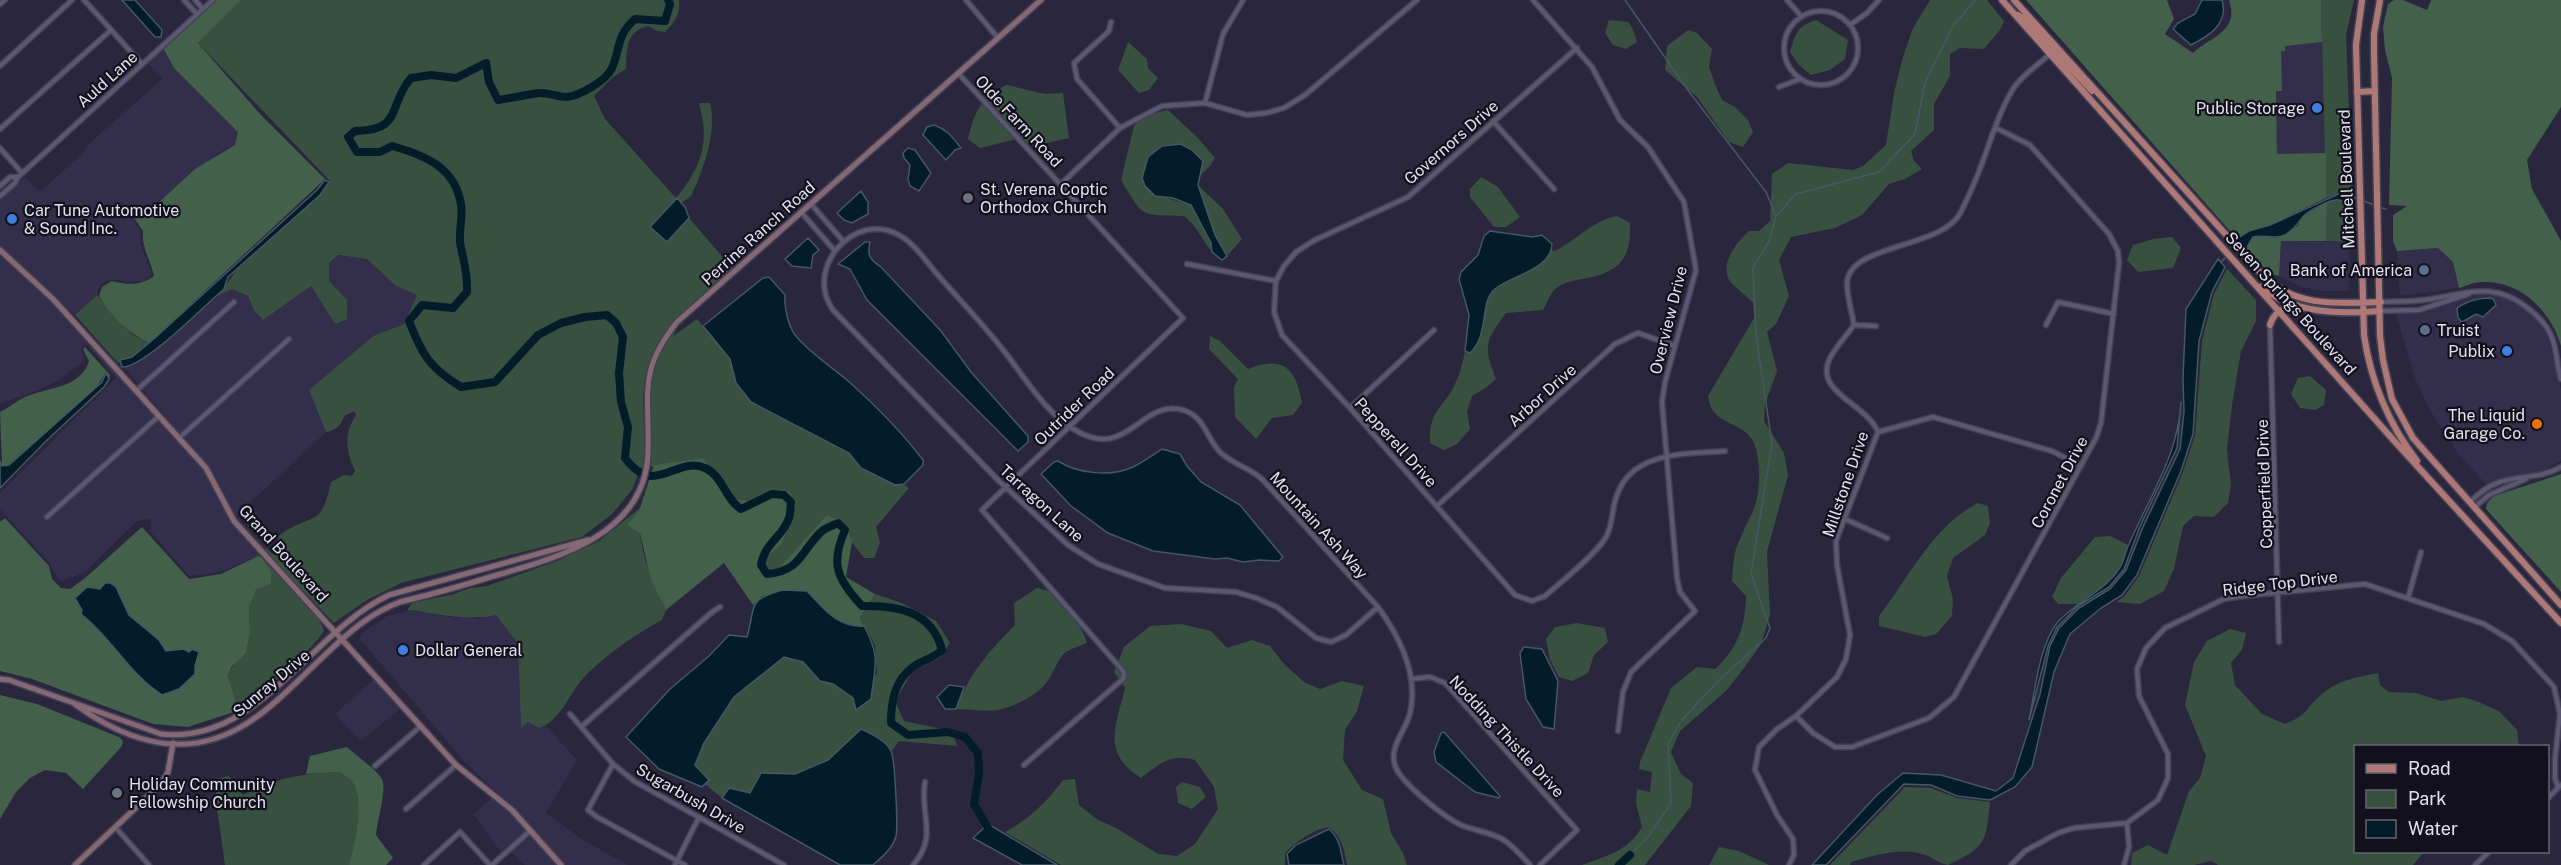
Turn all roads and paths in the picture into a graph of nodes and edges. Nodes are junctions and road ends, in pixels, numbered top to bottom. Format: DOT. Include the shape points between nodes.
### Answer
graph roads {
  1 [pos="5,0"];
  2 [pos="72,0"];
  3 [pos="84,0"];
  4 [pos="184,0"];
  5 [pos="195,0"];
  6 [pos="213,0"];
  7 [pos="966,0"];
  8 [pos="1041,0"];
  9 [pos="1243,0"];
  10 [pos="1417,0"];
  11 [pos="1533,0"];
  12 [pos="1787,0"];
  13 [pos="1879,0"];
  14 [pos="2002,0"];
  15 [pos="2014,0"];
  16 [pos="2362,0"];
  17 [pos="2380,0"];
  18 [pos="0,4"];
  19 [pos="203,9"];
  20 [pos="197,14"];
  21 [pos="1802,16"];
  22 [pos="1111,22"];
  23 [pos="1850,25"];
  24 [pos="111,30"];
  25 [pos="998,38"];
  26 [pos="1577,48"];
  27 [pos="2053,51"];
  28 [pos="142,64"];
  29 [pos="0,66"];
  30 [pos="958,73"];
  31 [pos="1800,79"];
  32 [pos="1779,87"];
  33 [pos="2375,91"];
  34 [pos="2357,92"];
  35 [pos="1205,103"];
  36 [pos="1493,121"];
  37 [pos="1120,128"];
  38 [pos="1996,128"];
  39 [pos="0,129"];
  40 [pos="0,148"];
  41 [pos="22,172"];
  42 [pos="18,177"];
  43 [pos="1062,183"];
  44 [pos="0,186"];
  45 [pos="1554,189"];
  46 [pos="0,196"];
  47 [pos="811,204"];
  48 [pos="801,212"];
  49 [pos="842,244"];
  50 [pos="0,250"];
  51 [pos="836,250"];
  52 [pos="1187,264"];
  53 [pos="1276,281"];
  54 [pos="2253,281"];
  55 [pos="2478,290"];
  56 [pos="2267,298"];
  57 [pos="234,302"];
  58 [pos="2363,302"];
  59 [pos="2380,302"];
  60 [pos="2299,307"];
  61 [pos="2380,311"];
  62 [pos="2279,312"];
  63 [pos="2363,312"];
  64 [pos="2114,315"];
  65 [pos="1183,318"];
  66 [pos="1854,325"];
  67 [pos="2046,325"];
  68 [pos="2270,325"];
  69 [pos="1876,326"];
  70 [pos="1434,330"];
  71 [pos="289,339"];
  72 [pos="1675,346"];
  73 [pos="2559,367"];
  74 [pos="2561,379"];
  75 [pos="136,391"];
  76 [pos="1350,408"];
  77 [pos="159,416"];
  78 [pos="1070,427"];
  79 [pos="1878,432"];
  80 [pos="179,438"];
  81 [pos="1725,450"];
  82 [pos="1667,456"];
  83 [pos="2081,466"];
  84 [pos="2561,467"];
  85 [pos="2526,479"];
  86 [pos="1006,487"];
  87 [pos="2472,505"];
  88 [pos="1437,506"];
  89 [pos="47,518"];
  90 [pos="1845,519"];
  91 [pos="2483,537"];
  92 [pos="1887,538"];
  93 [pos="592,539"];
  94 [pos="2421,552"];
  95 [pos="2279,593"];
  96 [pos="2408,598"];
  97 [pos="2561,605"];
  98 [pos="1378,607"];
  99 [pos="720,608"];
  100 [pos="2561,623"];
  101 [pos="337,631"];
  102 [pos="343,638"];
  103 [pos="2278,642"];
  104 [pos="0,680"];
  105 [pos="1411,680"];
  106 [pos="76,705"];
  107 [pos="570,714"];
  108 [pos="1796,716"];
  109 [pos="421,726"];
  110 [pos="581,727"];
  111 [pos="1618,731"];
  112 [pos="173,735"];
  113 [pos="173,745"];
  114 [pos="613,764"];
  115 [pos="456,765"];
  116 [pos="1024,765"];
  117 [pos="375,766"];
  118 [pos="925,782"];
  119 [pos="2560,786"];
  120 [pos="406,809"];
  121 [pos="699,817"];
  122 [pos="2127,823"];
  123 [pos="116,828"];
  124 [pos="530,831"];
  125 [pos="2488,853"];
  126 [pos="676,863"];
  127 [pos="146,864"];
  128 [pos="75,865"];
  129 [pos="424,865"];
  130 [pos="491,865"];
  131 [pos="561,865"];
  132 [pos="684,865"];
  133 [pos="784,865"];
  134 [pos="913,865"];
  135 [pos="1530,865"];
  136 [pos="1540,865"];
  137 [pos="1789,865"];
  138 [pos="2011,865"];
  139 [pos="2124,865"];
  140 [pos="2475,865"];
  1 -- 18 [label="street"];
  2 -- 29 [label="street"];
  3 -- 24 [label="street"];
  4 -- 20 [label="street"];
  5 -- 19 [label="street"];
  6 -- 19 [label="street, Auld Lane"];
  7 -- 25 [label="street"];
  8 -- 25 [label="street, Perrine Ranch Road"];
  9 -- 35 [label="street" via="1223,34"];
  10 -- 35 [label="street" via="1305,95 1284,108 1247,115"];
  11 -- 26 [label="street, Overview Drive"];
  12 -- 21 [label="street"];
  13 -- 23 [label="street"];
  14 -- 27 [label="main road, Seven Springs Boulevard"];
  15 -- 27 [label="main road, Seven Springs Boulevard"];
  16 -- 34 [label="main road, Mitchell Boulevard" via="2356,45"];
  17 -- 33 [label="main road, Mitchell Boulevard" via="2374,34"];
  19 -- 20 [label="street, Auld Lane"];
  20 -- 28 [label="street, Auld Lane"];
  21 -- 23 [label="street" via="1825,10 1836,13"];
  21 -- 31 [label="street" via="1789,29 1783,46 1785,59"];
  22 -- 37 [label="street" via="1109,31 1074,63 1077,79"];
  23 -- 31 [label="street" via="1858,40 1858,52 1848,74 1821,86"];
  24 -- 28 [label="street"];
  24 -- 39 [label="street"];
  25 -- 30 [label="street, Perrine Ranch Road"];
  26 -- 36 [label="street, Governors Drive"];
  26 -- 72 [label="street, Overview Drive" via="1600,78 1620,120 1648,147 1684,202 1696,270"];
  27 -- 38 [label="street" via="2015,86"];
  27 -- 54 [label="main road, Seven Springs Boulevard"];
  27 -- 58 [label="main road, Seven Springs Boulevard" via="2086,87 2098,93 2271,284 2295,298 2319,303"];
  28 -- 41 [label="street, Auld Lane"];
  30 -- 43 [label="street, Olde Farm Road"];
  30 -- 47 [label="street, Perrine Ranch Road"];
  31 -- 32 [label="street"];
  33 -- 34 [label="main road"];
  33 -- 59 [label="main road, Mitchell Boulevard"];
  34 -- 58 [label="main road, Mitchell Boulevard"];
  35 -- 37 [label="street" via="1162,106"];
  36 -- 45 [label="street"];
  36 -- 53 [label="street, Governors Drive" via="1408,197 1296,252"];
  37 -- 43 [label="street"];
  38 -- 64 [label="street, Coronet Drive" via="2030,145 2114,242 2120,263"];
  38 -- 66 [label="street" via="1956,219 1931,237 1878,252 1850,271 1847,283"];
  40 -- 41 [label="street"];
  41 -- 42 [label="street, Auld Lane"];
  42 -- 44 [label="street, Auld Lane" via="10,177"];
  42 -- 46 [label="street, Auld Lane"];
  43 -- 65 [label="street, Olde Farm Road"];
  47 -- 48 [label="street, Perrine Ranch Road"];
  47 -- 49 [label="street"];
  48 -- 51 [label="street"];
  48 -- 93 [label="street, Perrine Ranch Road" via="677,322 664,339 648,376 647,464 640,488 614,524"];
  49 -- 51 [label="street, Tarragon Lane"];
  49 -- 78 [label="street, Mountain Ash Way" via="860,232 874,229 894,232 906,240"];
  50 -- 75 [label="street, Grand Boulevard" via="52,299"];
  51 -- 86 [label="street, Tarragon Lane" via="827,263 823,281 833,310"];
  52 -- 53 [label="street"];
  53 -- 76 [label="street, Pepperell Drive" via="1274,312 1282,335"];
  54 -- 56 [label="main road, Seven Springs Boulevard"];
  54 -- 60 [label="main road"];
  55 -- 59 [label="street" via="2424,300"];
  55 -- 61 [label="street" via="2419,310"];
  55 -- 73 [label="street" via="2509,295 2541,320 2552,338"];
  56 -- 62 [label="main road, Seven Springs Boulevard"];
  56 -- 68 [label="main road"];
  57 -- 75 [label="street"];
  58 -- 59 [label="main road, Seven Springs Boulevard"];
  58 -- 63 [label="main road, Mitchell Boulevard"];
  59 -- 61 [label="main road, Mitchell Boulevard"];
  60 -- 62 [label="main road"];
  60 -- 63 [label="main road"];
  61 -- 63 [label="main road"];
  61 -- 87 [label="main road, Seven Springs Boulevard" via="2383,360 2392,399 2418,445"];
  62 -- 68 [label="main road"];
  62 -- 91 [label="main road, Seven Springs Boulevard"];
  63 -- 91 [label="main road, Mitchell Boulevard" via="2372,375 2389,419 2419,463"];
  64 -- 67 [label="street" via="2058,303"];
  64 -- 83 [label="street, Coronet Drive" via="2101,423"];
  65 -- 78 [label="street, Outrider Road"];
  66 -- 69 [label="street"];
  66 -- 79 [label="street, Millstone Drive" via="1829,359 1826,374 1829,385 1865,412"];
  68 -- 95 [label="street, Copperfield Drive"];
  70 -- 76 [label="street"];
  71 -- 80 [label="street"];
  72 -- 82 [label="street, Overview Drive" via="1662,402"];
  72 -- 88 [label="street, Arbor Drive" via="1638,333 1615,344"];
  73 -- 74 [label="street"];
  75 -- 77 [label="street, Grand Boulevard"];
  76 -- 88 [label="street, Pepperell Drive"];
  77 -- 80 [label="street, Grand Boulevard"];
  77 -- 89 [label="street"];
  78 -- 86 [label="street, Outrider Road"];
  78 -- 98 [label="street, Mountain Ash Way" via="1099,439 1117,437 1169,408 1195,415 1219,451 1257,474"];
  79 -- 83 [label="street" via="1933,417 2052,451"];
  79 -- 90 [label="street, Millstone Drive"];
  80 -- 101 [label="street, Grand Boulevard" via="211,477 234,521"];
  81 -- 82 [label="street"];
  82 -- 88 [label="street, Pepperell Drive" via="1638,466 1625,479 1617,494 1607,536 1545,596 1532,601 1515,595"];
  82 -- 111 [label="street, Overview Drive" via="1677,578 1680,592 1695,611 1631,672 1623,692"];
  83 -- 108 [label="street, Coronet Drive" via="1954,698 1929,718 1852,747 1835,747"];
  84 -- 85 [label="street"];
  85 -- 87 [label="street"];
  85 -- 87 [label="street" via="2496,483 2484,489"];
  86 -- 98 [label="street, Tarragon Lane" via="1068,545 1098,564 1165,588 1236,592 1256,598 1277,607 1316,639 1331,642 1346,635"];
  86 -- 116 [label="street, Outrider Road" via="982,510 1124,672 1123,679"];
  87 -- 97 [label="main road, Seven Springs Boulevard"];
  90 -- 92 [label="street"];
  90 -- 108 [label="street, Millstone Drive" via="1836,541 1850,635 1846,659 1837,677"];
  91 -- 100 [label="main road, Seven Springs Boulevard"];
  93 -- 101 [label="street, Perrine Ranch Road" via="389,595"];
  93 -- 102 [label="street, Perrine Ranch Road" via="553,559 390,606"];
  94 -- 96 [label="street"];
  95 -- 96 [label="street, Ridge Top Drive" via="2364,584"];
  95 -- 103 [label="street, Copperfield Drive"];
  95 -- 122 [label="street, Ridge Top Drive" via="2224,599 2165,628 2146,648 2136,669 2139,696 2168,754 2168,778 2158,800"];
  96 -- 119 [label="street, Ridge Top Drive" via="2484,624 2512,641 2554,687 2560,714 2555,778"];
  98 -- 105 [label="street, Mountain Ash Way" via="1398,639"];
  99 -- 110 [label="street"];
  101 -- 102 [label="street, Grand Boulevard"];
  101 -- 112 [label="street, Sunray Drive" via="233,720 210,730"];
  102 -- 109 [label="street, Grand Boulevard"];
  102 -- 113 [label="street, Sunray Drive" via="248,723 204,743"];
  104 -- 106 [label="street, Sunray Drive"];
  105 -- 135 [label="street, Mountain Ash Way" via="1411,709 1395,745 1396,767 1447,817 1493,834"];
  105 -- 136 [label="street, Nodding Thistle Drive" via="1430,677 1445,683 1577,830"];
  106 -- 112 [label="street, Sunray Drive"];
  106 -- 113 [label="street, Sunray Drive" via="135,737"];
  107 -- 110 [label="street, Sugarbush Drive"];
  108 -- 137 [label="street, Millstone Drive" via="1760,747 1755,770 1793,839 1794,855"];
  109 -- 115 [label="street, Grand Boulevard"];
  109 -- 117 [label="street"];
  110 -- 114 [label="street, Sugarbush Drive"];
  112 -- 113 [label="street"];
  113 -- 123 [label="street" via="168,772 161,784"];
  114 -- 121 [label="street, Sugarbush Drive" via="650,792"];
  114 -- 126 [label="street" via="588,810"];
  115 -- 120 [label="street"];
  115 -- 124 [label="street, Grand Boulevard" via="512,810"];
  118 -- 134 [label="street" via="928,834 922,854"];
  121 -- 126 [label="street"];
  121 -- 133 [label="street, Sugarbush Drive"];
  122 -- 138 [label="street" via="2058,833 2025,851"];
  122 -- 139 [label="street" via="2129,847"];
  123 -- 127 [label="street"];
  123 -- 128 [label="street"];
  124 -- 130 [label="street"];
  124 -- 131 [label="street, Grand Boulevard"];
  125 -- 140 [label="street"];
  126 -- 132 [label="street"];
  129 -- 130 [label="street" via="460,832"];
}
